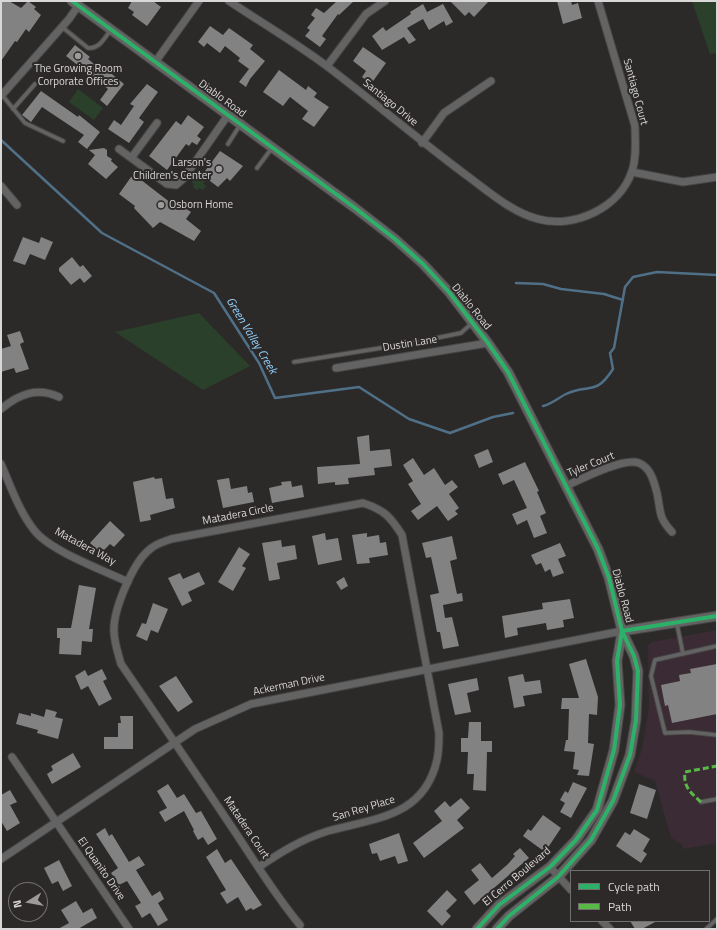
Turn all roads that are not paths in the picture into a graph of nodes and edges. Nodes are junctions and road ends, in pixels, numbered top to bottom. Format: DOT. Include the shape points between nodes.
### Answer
graph roads {
  1 [pos="199,1"];
  2 [pos="229,1"];
  3 [pos="385,1"];
  4 [pos="598,1"];
  5 [pos="75,3"];
  6 [pos="62,27"];
  7 [pos="111,30"];
  8 [pos="156,61"];
  9 [pos="327,66"];
  10 [pos="491,81"];
  11 [pos="36,84"];
  12 [pos="2,96"];
  13 [pos="13,109"];
  14 [pos="228,115"];
  15 [pos="157,123"];
  16 [pos="240,124"];
  17 [pos="63,142"];
  18 [pos="422,142"];
  19 [pos="228,144"];
  20 [pos="273,148"];
  21 [pos="119,149"];
  22 [pos="132,158"];
  23 [pos="257,168"];
  24 [pos="632,172"];
  25 [pos="717,178"];
  26 [pos="1,186"];
  27 [pos="17,205"];
  28 [pos="538,219"];
  29 [pos="472,322"];
  30 [pos="488,343"];
  31 [pos="294,362"];
  32 [pos="336,368"];
  33 [pos="60,397"];
  34 [pos="1,409"];
  35 [pos="1,464"];
  36 [pos="566,486"];
  37 [pos="672,532"];
  38 [pos="128,582"];
  39 [pos="717,616"];
  40 [pos="677,623"];
  41 [pos="622,631"];
  42 [pos="717,646"];
  43 [pos="683,654"];
  44 [pos="426,669"];
  45 [pos="717,735"];
  46 [pos="175,742"];
  47 [pos="12,757"];
  48 [pos="717,799"];
  49 [pos="701,802"];
  50 [pos="55,822"];
  51 [pos="1,859"];
  52 [pos="259,867"];
  53 [pos="550,867"];
  54 [pos="558,878"];
  55 [pos="570,889"];
  56 [pos="717,919"];
  57 [pos="300,925"];
  58 [pos="129,929"];
  59 [pos="477,929"];
  60 [pos="497,929"];
  61 [pos="706,929"];
  1 -- 8 [label="street"];
  2 -- 9 [label="street, Santiago Drive"];
  3 -- 9 [label="street" via="366,14"];
  4 -- 24 [label="street, Santiago Court" via="635,126 636,147"];
  5 -- 6 [label="street"];
  5 -- 7 [label="street, Diablo Road"];
  6 -- 7 [label="lane" via="88,48 98,46"];
  6 -- 12 [label="street"];
  7 -- 8 [label="street, Diablo Road"];
  8 -- 14 [label="street, Diablo Road"];
  9 -- 18 [label="street, Santiago Drive"];
  10 -- 18 [label="street" via="444,113"];
  11 -- 13 [label="lane"];
  12 -- 13 [label="lane"];
  13 -- 17 [label="lane" via="25,122"];
  14 -- 16 [label="street, Diablo Road"];
  14 -- 22 [label="street" via="184,178 176,185 167,184"];
  15 -- 22 [label="street"];
  16 -- 19 [label="lane"];
  16 -- 20 [label="street, Diablo Road"];
  18 -- 28 [label="street, Santiago Drive" via="503,203"];
  20 -- 23 [label="lane"];
  20 -- 29 [label="street, Diablo Road" via="395,238 428,270"];
  21 -- 22 [label="street"];
  24 -- 25 [label="street" via="683,182"];
  24 -- 28 [label="street, Santiago Court" via="614,199 583,218 561,222"];
  26 -- 27 [label="street"];
  29 -- 30 [label="street, Diablo Road"];
  29 -- 31 [label="lane" via="461,333"];
  30 -- 32 [label="street, Dustin Lane"];
  30 -- 36 [label="street, Diablo Road" via="508,372"];
  33 -- 34 [label="street" via="50,392 32,392 17,397"];
  35 -- 38 [label="street, Matadera Way" via="16,499 35,532 56,548"];
  36 -- 37 [label="street, Tyler Court" via="608,468 627,463 641,464 650,472 662,522"];
  36 -- 41 [label="street, Diablo Road" via="604,564"];
  38 -- 44 [label="street, Matadera Circle" via="148,550 171,539 363,503 378,508 392,519 402,535"];
  38 -- 46 [label="street, Matadera Circle" via="115,617 116,650 121,664"];
  39 -- 40 [label="street, Diablo Road"];
  40 -- 41 [label="street, Diablo Road"];
  40 -- 43 [label="lane"];
  41 -- 44 [label="street, Ackerman Drive"];
  41 -- 53 [label="street, El Cerro Boulevard" via="618,662 620,705 614,750 603,792 596,810 576,840"];
  41 -- 54 [label="street" via="638,671 636,720 630,755 620,786 603,821 591,840"];
  42 -- 43 [label="lane"];
  43 -- 45 [label="lane" via="655,660 651,676 665,733"];
  44 -- 46 [label="street, Ackerman Drive" via="251,704 216,719"];
  44 -- 52 [label="street, San Rey Place" via="439,733 438,759 429,783 416,800 397,813 299,842"];
  46 -- 50 [label="street, Ackerman Drive"];
  46 -- 52 [label="street, Matadera Court"];
  47 -- 50 [label="street, El Quanito Drive"];
  48 -- 49 [label="lane"];
  50 -- 51 [label="street, Ackerman Drive"];
  50 -- 58 [label="street, El Quanito Drive"];
  52 -- 57 [label="street, Matadera Court"];
  53 -- 54 [label="street"];
  53 -- 59 [label="street, El Cerro Boulevard" via="500,905"];
  54 -- 55 [label="street"];
  54 -- 60 [label="street" via="509,916"];
  56 -- 61 [label="lane"];
}
